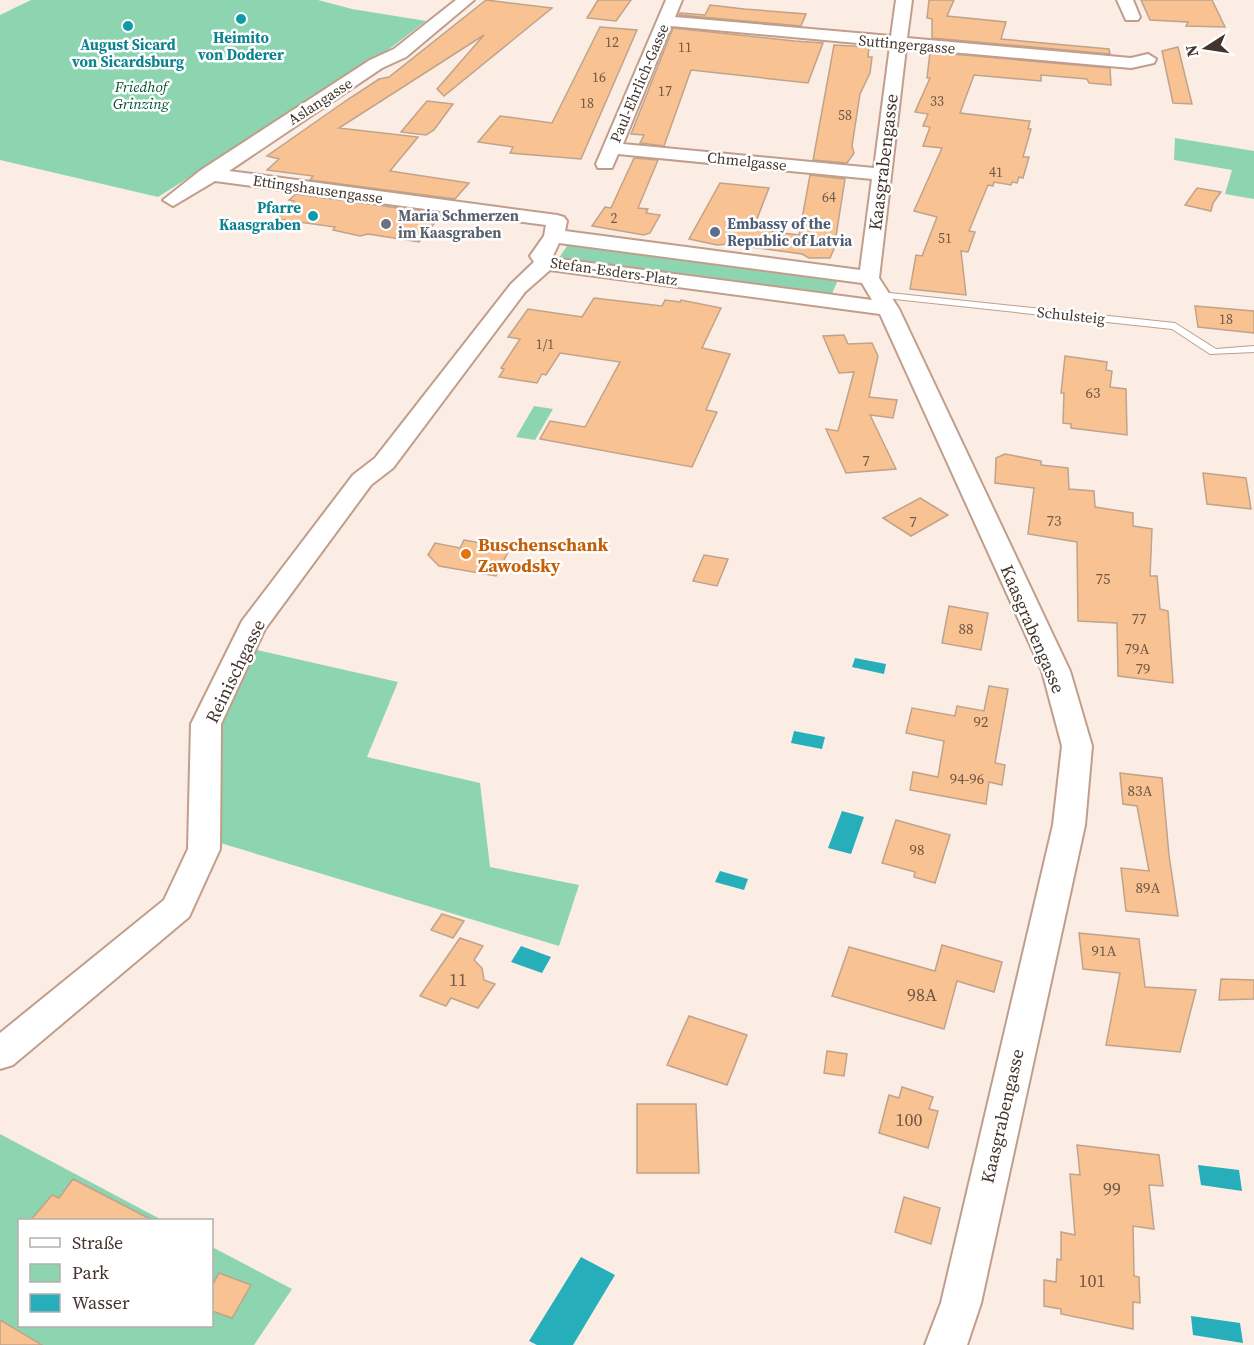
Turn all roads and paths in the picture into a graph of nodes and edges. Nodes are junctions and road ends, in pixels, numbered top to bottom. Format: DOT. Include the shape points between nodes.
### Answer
graph roads {
  1 [pos="466,0"];
  2 [pos="674,0"];
  3 [pos="904,0"];
  4 [pos="1125,0"];
  5 [pos="1132,17"];
  6 [pos="665,21"];
  7 [pos="898,43"];
  8 [pos="1148,59"];
  9 [pos="612,148"];
  10 [pos="604,166"];
  11 [pos="208,174"];
  12 [pos="881,174"];
  13 [pos="173,200"];
  14 [pos="554,236"];
  15 [pos="544,263"];
  16 [pos="879,294"];
  17 [pos="1254,349"];
  18 [pos="0,1054"];
  19 [pos="946,1345"];
  1 -- 11 [label="street, Aslangasse" via="400,53 376,64"];
  2 -- 6 [label="street, Paul-Ehrlich-Gasse"];
  3 -- 7 [label="street, Kaasgrabengasse"];
  4 -- 5 [label="street"];
  6 -- 7 [label="street, Suttingergasse"];
  6 -- 9 [label="street, Paul-Ehrlich-Gasse"];
  7 -- 8 [label="street, Suttingergasse" via="1131,63"];
  7 -- 12 [label="street, Kaasgrabengasse"];
  9 -- 10 [label="street, Paul-Ehrlich-Gasse"];
  9 -- 12 [label="street, Chmelgasse"];
  11 -- 13 [label="street, Aslangasse"];
  11 -- 14 [label="street, Ettingshausengasse" via="557,221"];
  12 -- 16 [label="street, Kaasgrabengasse"];
  14 -- 15 [label="street, Stefan-Esders-Platz" via="540,256"];
  14 -- 16 [label="street, Stefan-Esders-Platz"];
  15 -- 16 [label="street, Stefan-Esders-Platz"];
  15 -- 18 [label="street, Reinischgasse" via="518,288 384,463 362,480 252,627 206,724 204,849 177,908"];
  16 -- 17 [label="lane, Schulsteig" via="1175,326 1214,352"];
  16 -- 19 [label="street, Kaasgrabengasse" via="1056,671 1077,746 1069,825 961,1303"];
}
